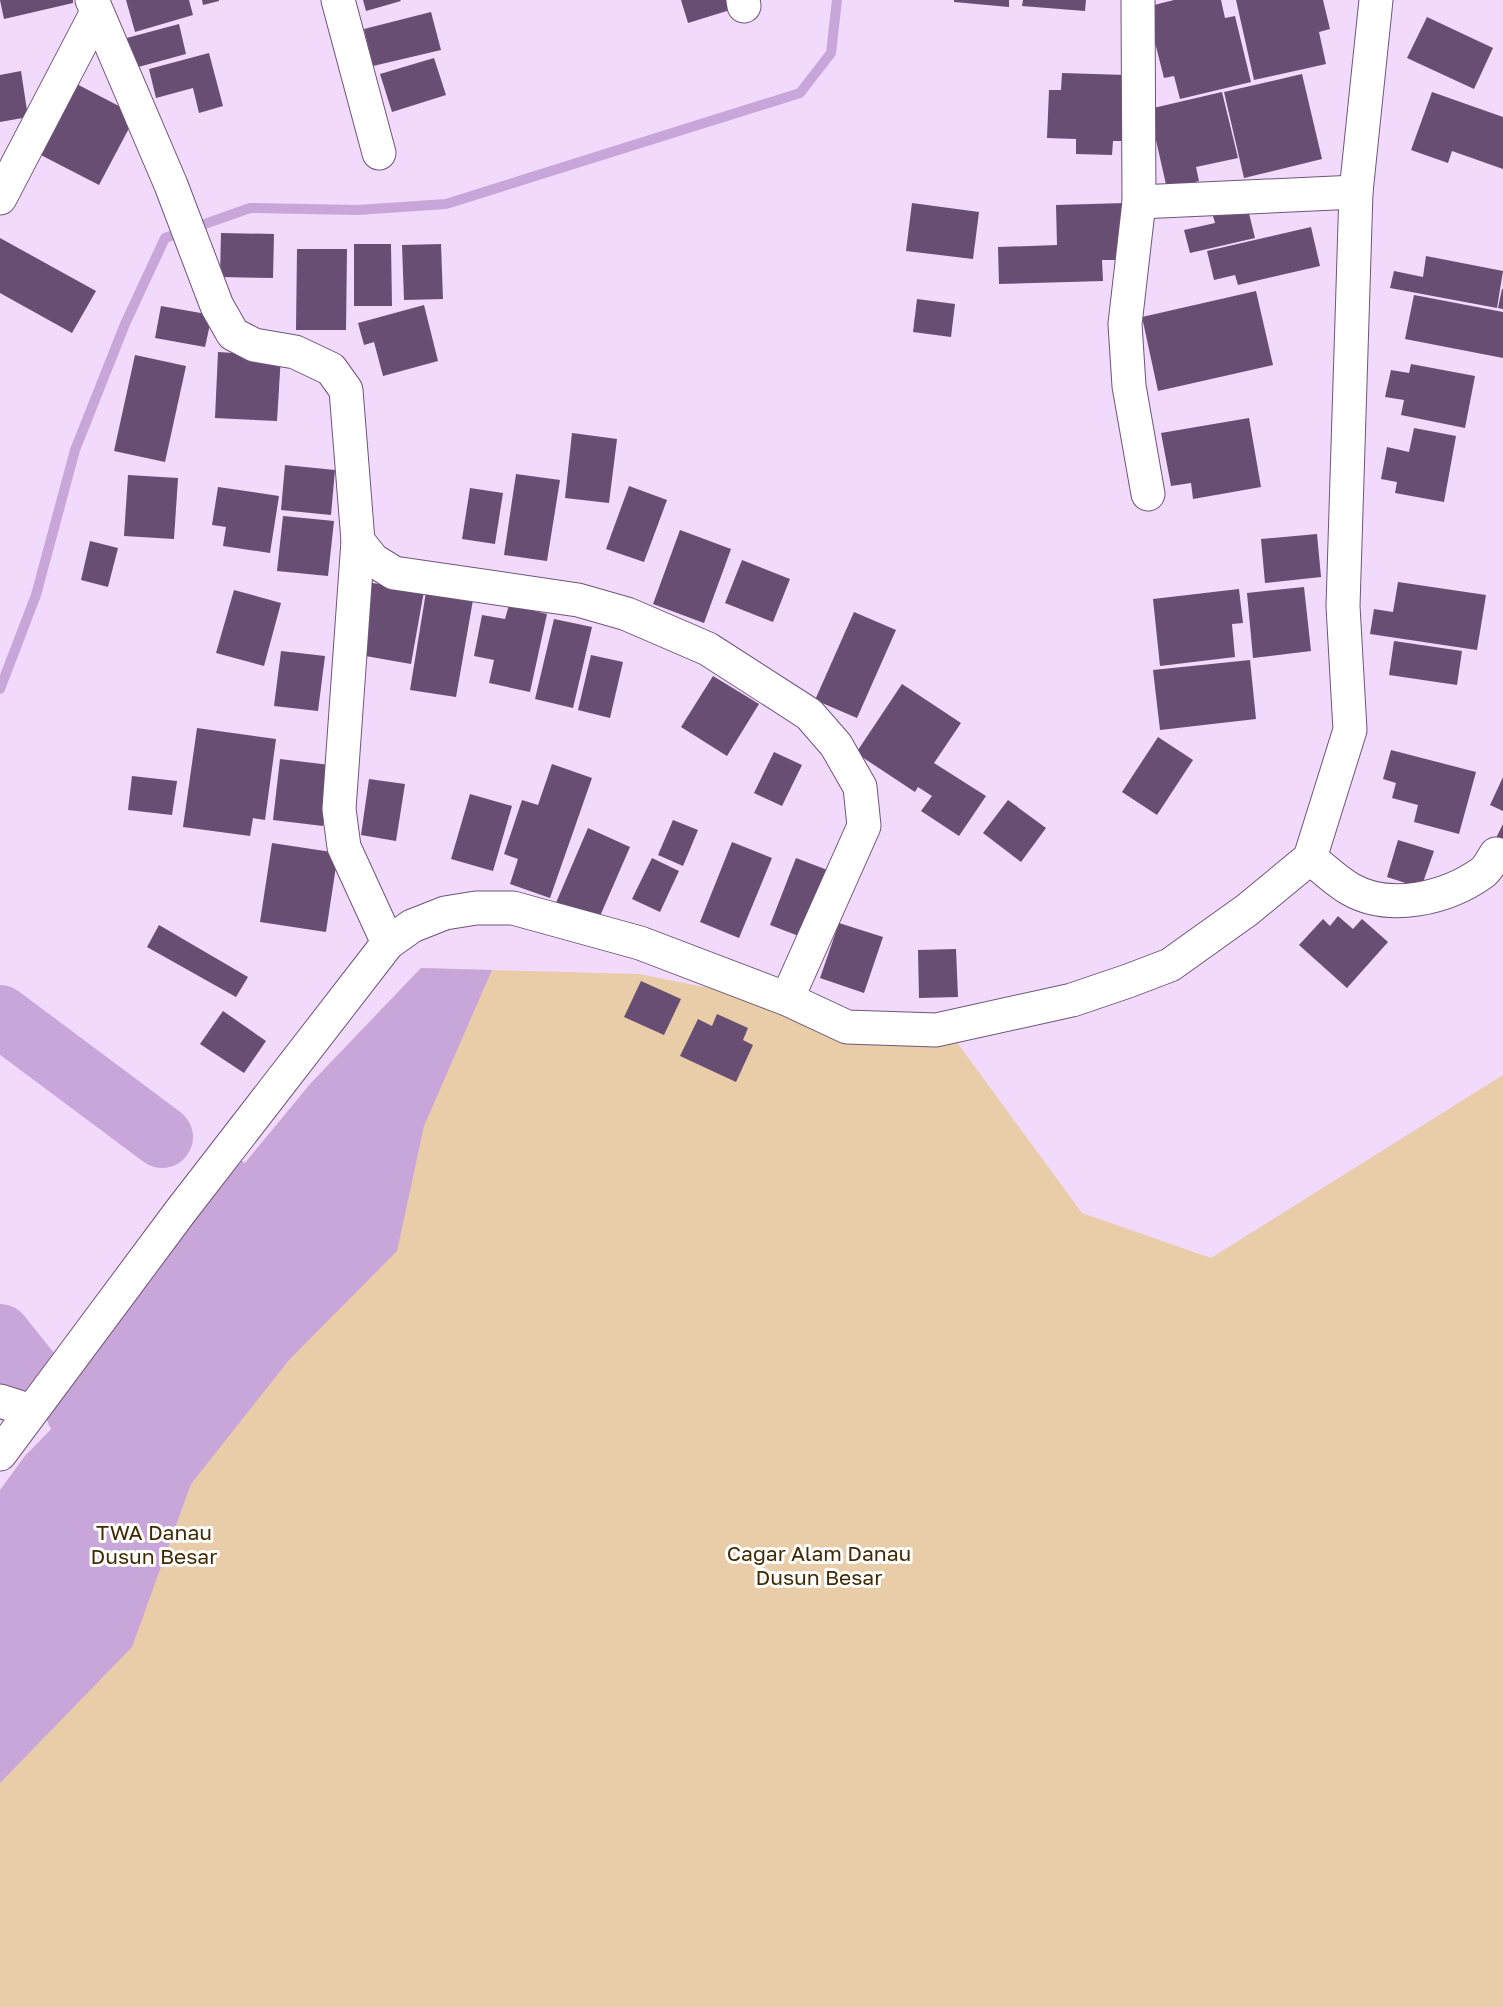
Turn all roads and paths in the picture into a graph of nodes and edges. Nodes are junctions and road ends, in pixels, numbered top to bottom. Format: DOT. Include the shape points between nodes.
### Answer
graph roads {
  1 [pos="338,0"];
  2 [pos="1138,0"];
  3 [pos="1376,0"];
  4 [pos="94,7"];
  5 [pos="379,153"];
  6 [pos="1356,192"];
  7 [pos="0,198"];
  8 [pos="1139,202"];
  9 [pos="1148,494"];
  10 [pos="358,541"];
  11 [pos="1496,854"];
  12 [pos="1310,858"];
  13 [pos="388,942"];
  14 [pos="787,999"];
  15 [pos="13,1421"];
  1 -- 5 [label="street"];
  2 -- 8 [label="street"];
  3 -- 6 [label="street"];
  4 -- 7 [label="street"];
  4 -- 10 [label="street" via="171,185 217,306 233,334 254,345 295,352 331,369 346,390"];
  6 -- 8 [label="street"];
  6 -- 12 [label="street" via="1343,606 1350,730"];
  8 -- 9 [label="street" via="1125,324 1129,386"];
  10 -- 13 [label="street" via="339,809 344,847"];
  10 -- 14 [label="street" via="373,560 394,573 578,600 627,614 708,648 809,714 836,745 860,788 864,826"];
  11 -- 12 [label="street" via="1484,872 1450,890 1411,902 1380,900 1351,890"];
  12 -- 14 [label="street" via="1247,910 1170,964 1072,1000 936,1030 847,1027"];
  13 -- 14 [label="street" via="412,926 445,913 513,908 640,943"];
  13 -- 15 [label="street"];
}
